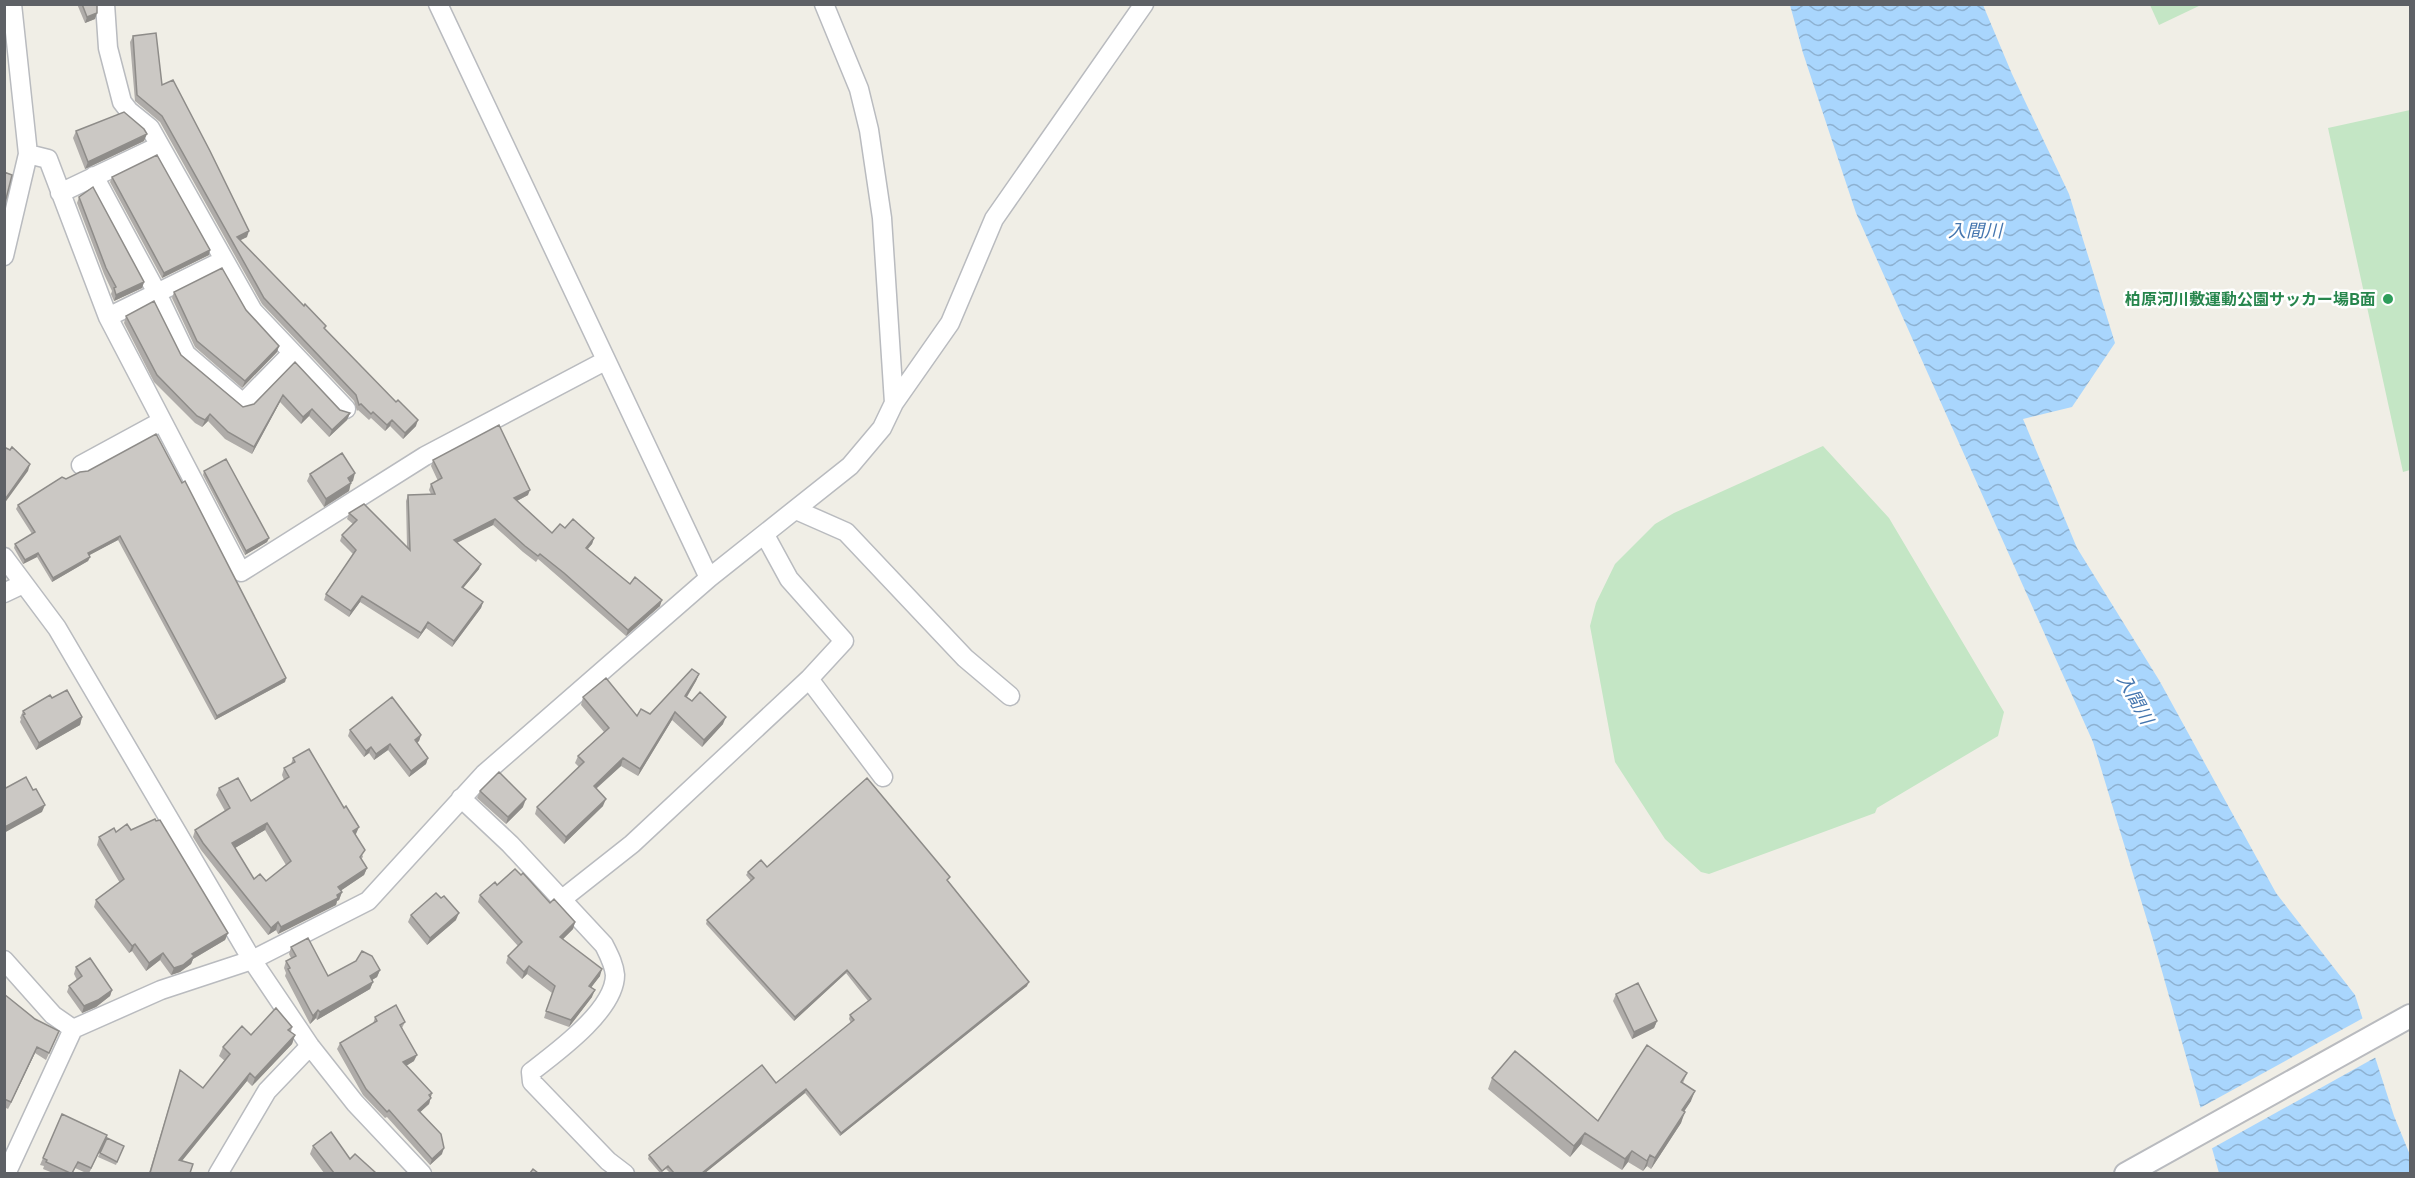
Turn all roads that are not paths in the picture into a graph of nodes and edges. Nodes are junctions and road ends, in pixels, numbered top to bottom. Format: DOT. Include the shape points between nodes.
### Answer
graph roads {
  1 [pos="12,4"];
  2 [pos="105,4"];
  3 [pos="438,4"];
  4 [pos="824,4"];
  5 [pos="1144,4"];
  6 [pos="159,147"];
  7 [pos="28,154"];
  8 [pos="94,176"];
  9 [pos="60,193"];
  10 [pos="4,256"];
  11 [pos="224,260"];
  12 [pos="156,291"];
  13 [pos="108,317"];
  14 [pos="291,354"];
  15 [pos="605,361"];
  16 [pos="894,403"];
  17 [pos="346,409"];
  18 [pos="162,421"];
  19 [pos="81,465"];
  20 [pos="796,510"];
  21 [pos="765,535"];
  22 [pos="4,556"];
  23 [pos="709,578"];
  24 [pos="23,584"];
  25 [pos="4,593"];
  26 [pos="809,679"];
  27 [pos="1010,696"];
  28 [pos="883,777"];
  29 [pos="461,798"];
  30 [pos="561,900"];
  31 [pos="4,960"];
  32 [pos="252,960"];
  33 [pos="2410,1016"];
  34 [pos="73,1029"];
  35 [pos="310,1046"];
  36 [pos="6,1173"];
  37 [pos="218,1173"];
  38 [pos="422,1173"];
  39 [pos="625,1173"];
  40 [pos="2126,1173"];
  1 -- 7 [label="street"];
  2 -- 6 [label="street" via="108,48 122,102 150,128"];
  3 -- 15 [label="street"];
  4 -- 16 [label="street" via="859,89 869,130 882,218"];
  5 -- 16 [label="street" via="994,219 950,323"];
  6 -- 8 [label="street"];
  6 -- 11 [label="street"];
  7 -- 9 [label="street" via="48,159"];
  7 -- 10 [label="street"];
  8 -- 9 [label="street"];
  8 -- 12 [label="street"];
  9 -- 13 [label="street"];
  11 -- 12 [label="street"];
  11 -- 14 [label="street" via="253,311"];
  12 -- 13 [label="street"];
  12 -- 14 [label="street" via="186,354 243,403"];
  13 -- 18 [label="street"];
  14 -- 17 [label="street"];
  15 -- 18 [label="street" via="425,456 241,572"];
  15 -- 23 [label="street"];
  16 -- 20 [label="street" via="882,429 850,466"];
  18 -- 19 [label="street"];
  20 -- 21 [label="street"];
  20 -- 27 [label="street" via="846,532 965,658"];
  21 -- 23 [label="street"];
  21 -- 26 [label="street" via="789,579 844,641"];
  22 -- 24 [label="street"];
  23 -- 29 [label="street"];
  24 -- 25 [label="street"];
  24 -- 32 [label="street" via="57,628"];
  26 -- 28 [label="street"];
  26 -- 30 [label="street" via="632,844"];
  29 -- 30 [label="street"];
  29 -- 32 [label="street" via="368,901"];
  30 -- 39 [label="street" via="604,945 615,977 611,993 599,1009 574,1039 531,1072 532,1082 608,1161"];
  31 -- 34 [label="street" via="53,1015"];
  32 -- 34 [label="street" via="161,990"];
  32 -- 35 [label="street"];
  33 -- 40 [label="street"];
  34 -- 36 [label="street"];
  35 -- 37 [label="street" via="267,1091"];
  35 -- 38 [label="street" via="355,1103"];
}
